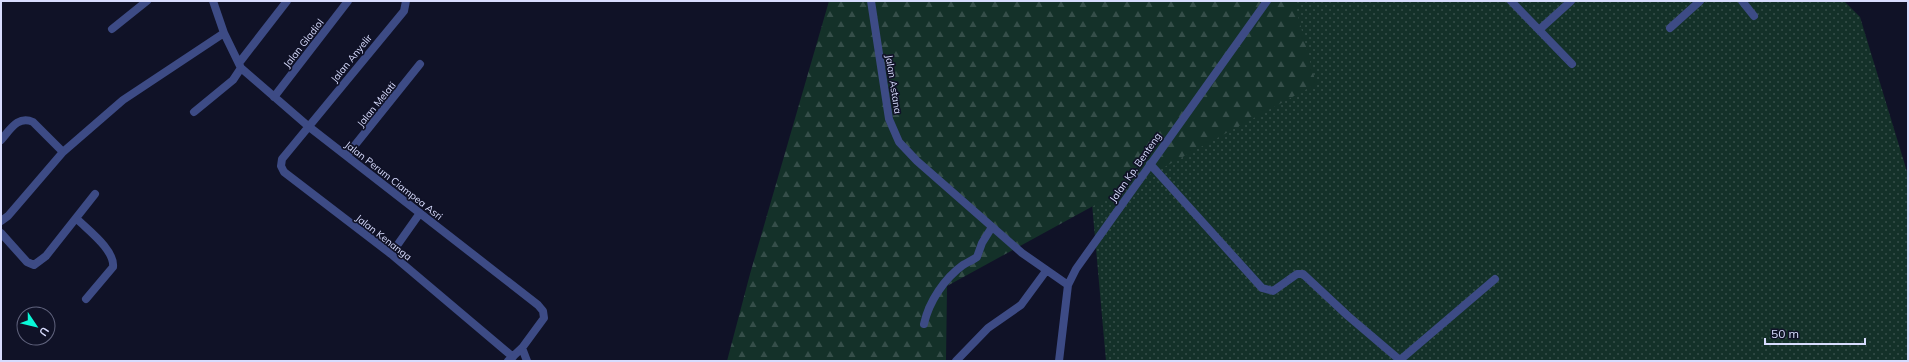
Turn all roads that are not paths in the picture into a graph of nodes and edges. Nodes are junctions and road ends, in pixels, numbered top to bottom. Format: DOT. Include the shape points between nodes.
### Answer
graph roads {
  1 [pos="147,1"];
  2 [pos="213,1"];
  3 [pos="287,1"];
  4 [pos="348,1"];
  5 [pos="406,1"];
  6 [pos="871,1"];
  7 [pos="1267,1"];
  8 [pos="1511,1"];
  9 [pos="1571,1"];
  10 [pos="1700,1"];
  11 [pos="1742,1"];
  12 [pos="1754,16"];
  13 [pos="1670,28"];
  14 [pos="112,29"];
  15 [pos="1539,30"];
  16 [pos="224,33"];
  17 [pos="420,64"];
  18 [pos="1572,64"];
  19 [pos="240,66"];
  20 [pos="274,97"];
  21 [pos="194,112"];
  22 [pos="308,126"];
  23 [pos="1,140"];
  24 [pos="63,152"];
  25 [pos="347,155"];
  26 [pos="1150,164"];
  27 [pos="95,194"];
  28 [pos="420,213"];
  29 [pos="77,219"];
  30 [pos="1,221"];
  31 [pos="992,227"];
  32 [pos="1,233"];
  33 [pos="391,254"];
  34 [pos="1046,271"];
  35 [pos="1495,279"];
  36 [pos="1068,285"];
  37 [pos="86,298"];
  38 [pos="924,324"];
  39 [pos="522,348"];
  40 [pos="510,359"];
  41 [pos="1401,360"];
  42 [pos="527,361"];
  43 [pos="956,361"];
  44 [pos="1059,361"];
  1 -- 14 [label="street"];
  2 -- 16 [label="street, Jalan Perum Ciampea Asri"];
  3 -- 19 [label="street"];
  4 -- 20 [label="street, Jalan Gladiol"];
  5 -- 22 [label="street, Jalan Anyelir" via="404,10"];
  6 -- 31 [label="street, Jalan Astana" via="889,119 899,142"];
  7 -- 26 [label="street, Jalan Kp. Benteng"];
  8 -- 15 [label="street"];
  9 -- 15 [label="street"];
  10 -- 13 [label="street"];
  11 -- 12 [label="street"];
  15 -- 18 [label="street"];
  16 -- 19 [label="street, Jalan Perum Ciampea Asri"];
  16 -- 24 [label="street" via="123,100"];
  17 -- 25 [label="street, Jalan Melati"];
  19 -- 20 [label="street, Jalan Perum Ciampea Asri"];
  19 -- 21 [label="street" via="233,80"];
  20 -- 22 [label="street, Jalan Perum Ciampea Asri"];
  22 -- 25 [label="street, Jalan Perum Ciampea Asri"];
  22 -- 33 [label="street, Jalan Kenanga" via="282,159 281,166 284,172"];
  23 -- 24 [label="street" via="20,120 27,119"];
  24 -- 30 [label="street"];
  25 -- 28 [label="street, Jalan Perum Ciampea Asri"];
  26 -- 36 [label="street, Jalan Kp. Benteng" via="1076,269"];
  26 -- 41 [label="street" via="1262,288 1272,291 1297,274 1308,277 1348,316"];
  27 -- 29 [label="street"];
  28 -- 33 [label="street"];
  28 -- 39 [label="street, Jalan Perum Ciampea Asri" via="543,311 544,318"];
  29 -- 32 [label="street" via="46,256 34,264 27,262"];
  29 -- 37 [label="street" via="106,248 114,261 113,266"];
  31 -- 34 [label="street, Jalan Astana"];
  31 -- 38 [label="street" via="977,257 963,265 941,288 927,310"];
  33 -- 40 [label="street, Jalan Kenanga"];
  34 -- 36 [label="street, Jalan Astana"];
  34 -- 43 [label="street" via="1021,305 988,328"];
  35 -- 41 [label="street"];
  36 -- 44 [label="street, Jalan Kp. Benteng"];
  39 -- 40 [label="street, Jalan Perum Ciampea Asri"];
  39 -- 42 [label="street"];
}
